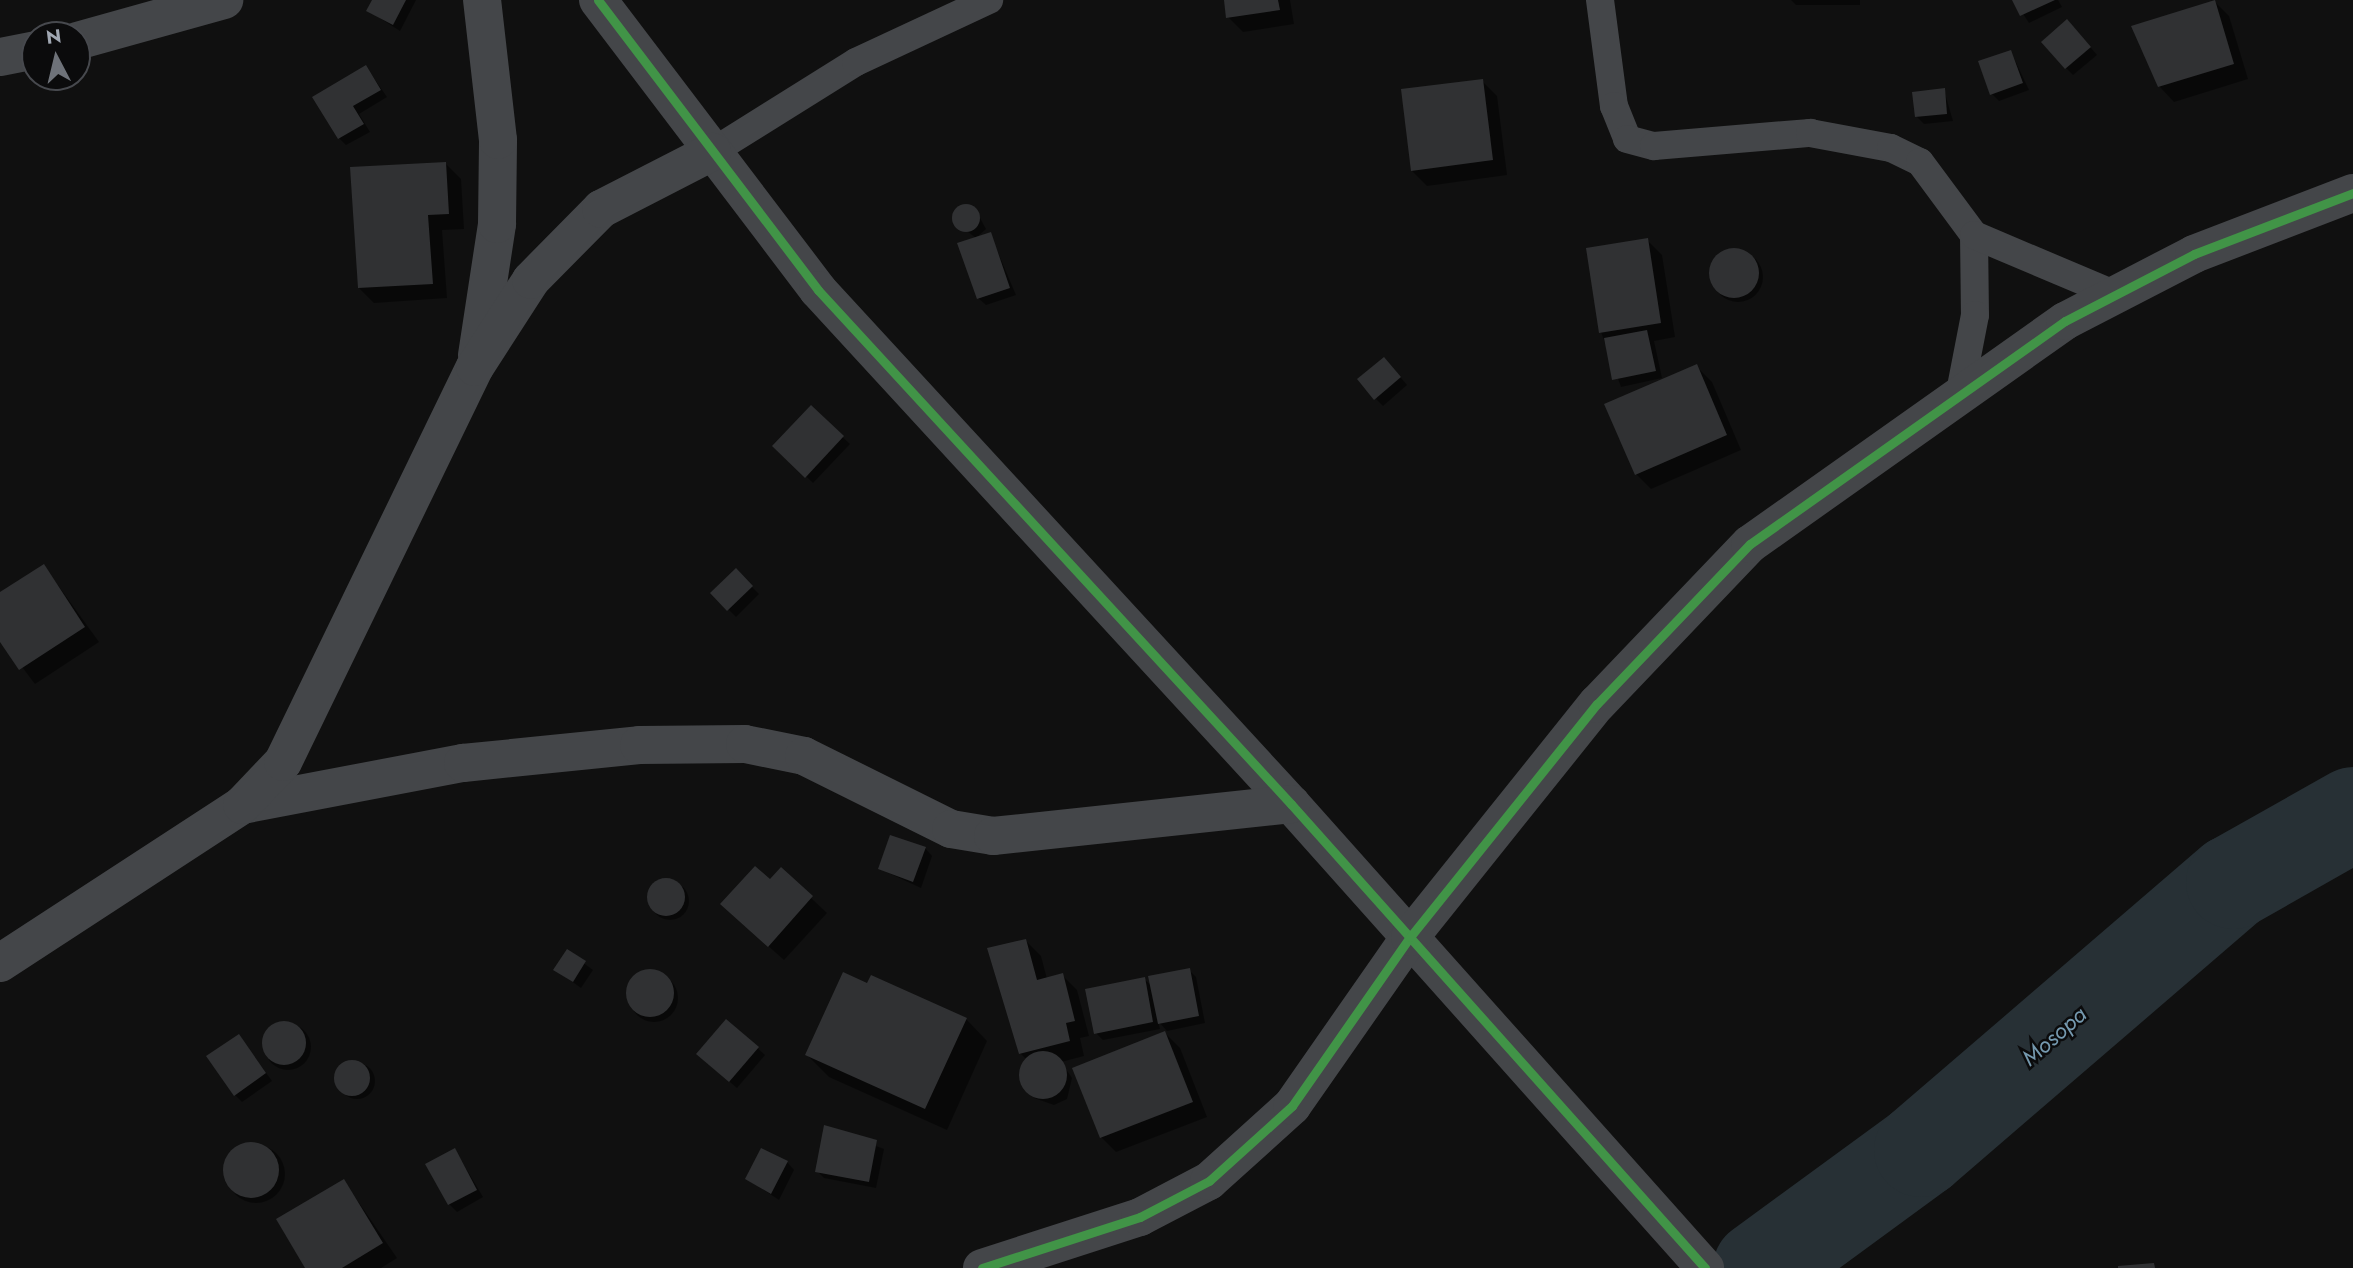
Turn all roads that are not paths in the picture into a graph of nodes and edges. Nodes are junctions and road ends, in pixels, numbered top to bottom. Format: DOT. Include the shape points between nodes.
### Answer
graph roads {
  1 [pos="223,0"];
  2 [pos="482,0"];
  3 [pos="598,0"];
  4 [pos="989,0"];
  5 [pos="1600,0"];
  6 [pos="91,37"];
  7 [pos="21,53"];
  8 [pos="0,57"];
  9 [pos="712,152"];
  10 [pos="2353,193"];
  11 [pos="1974,236"];
  12 [pos="2116,295"];
  13 [pos="475,367"];
  14 [pos="1961,392"];
  15 [pos="1291,804"];
  16 [pos="242,805"];
  17 [pos="1410,937"];
  18 [pos="0,963"];
  19 [pos="982,1268"];
  20 [pos="1705,1268"];
  1 -- 6 [label="street"];
  2 -- 13 [label="street" via="498,188"];
  3 -- 9 [label="street"];
  4 -- 9 [label="lane" via="856,62"];
  5 -- 11 [label="lane" via="1614,106 1627,139 1654,146 1810,133 1891,148 1920,162"];
  7 -- 8 [label="street"];
  9 -- 13 [label="street" via="601,209 531,280"];
  9 -- 15 [label="street" via="818,290"];
  10 -- 12 [label="street" via="2194,254"];
  11 -- 12 [label="lane"];
  11 -- 14 [label="lane" via="1975,315"];
  12 -- 14 [label="street"];
  13 -- 16 [label="street" via="330,677 283,762"];
  14 -- 17 [label="street" via="1750,544 1672,618"];
  15 -- 16 [label="street" via="993,836 951,829 804,756 745,744 639,745 463,763"];
  15 -- 17 [label="street"];
  16 -- 18 [label="street"];
  17 -- 19 [label="street" via="1292,1106 1209,1181 1073,1244"];
  17 -- 20 [label="street"];
}
